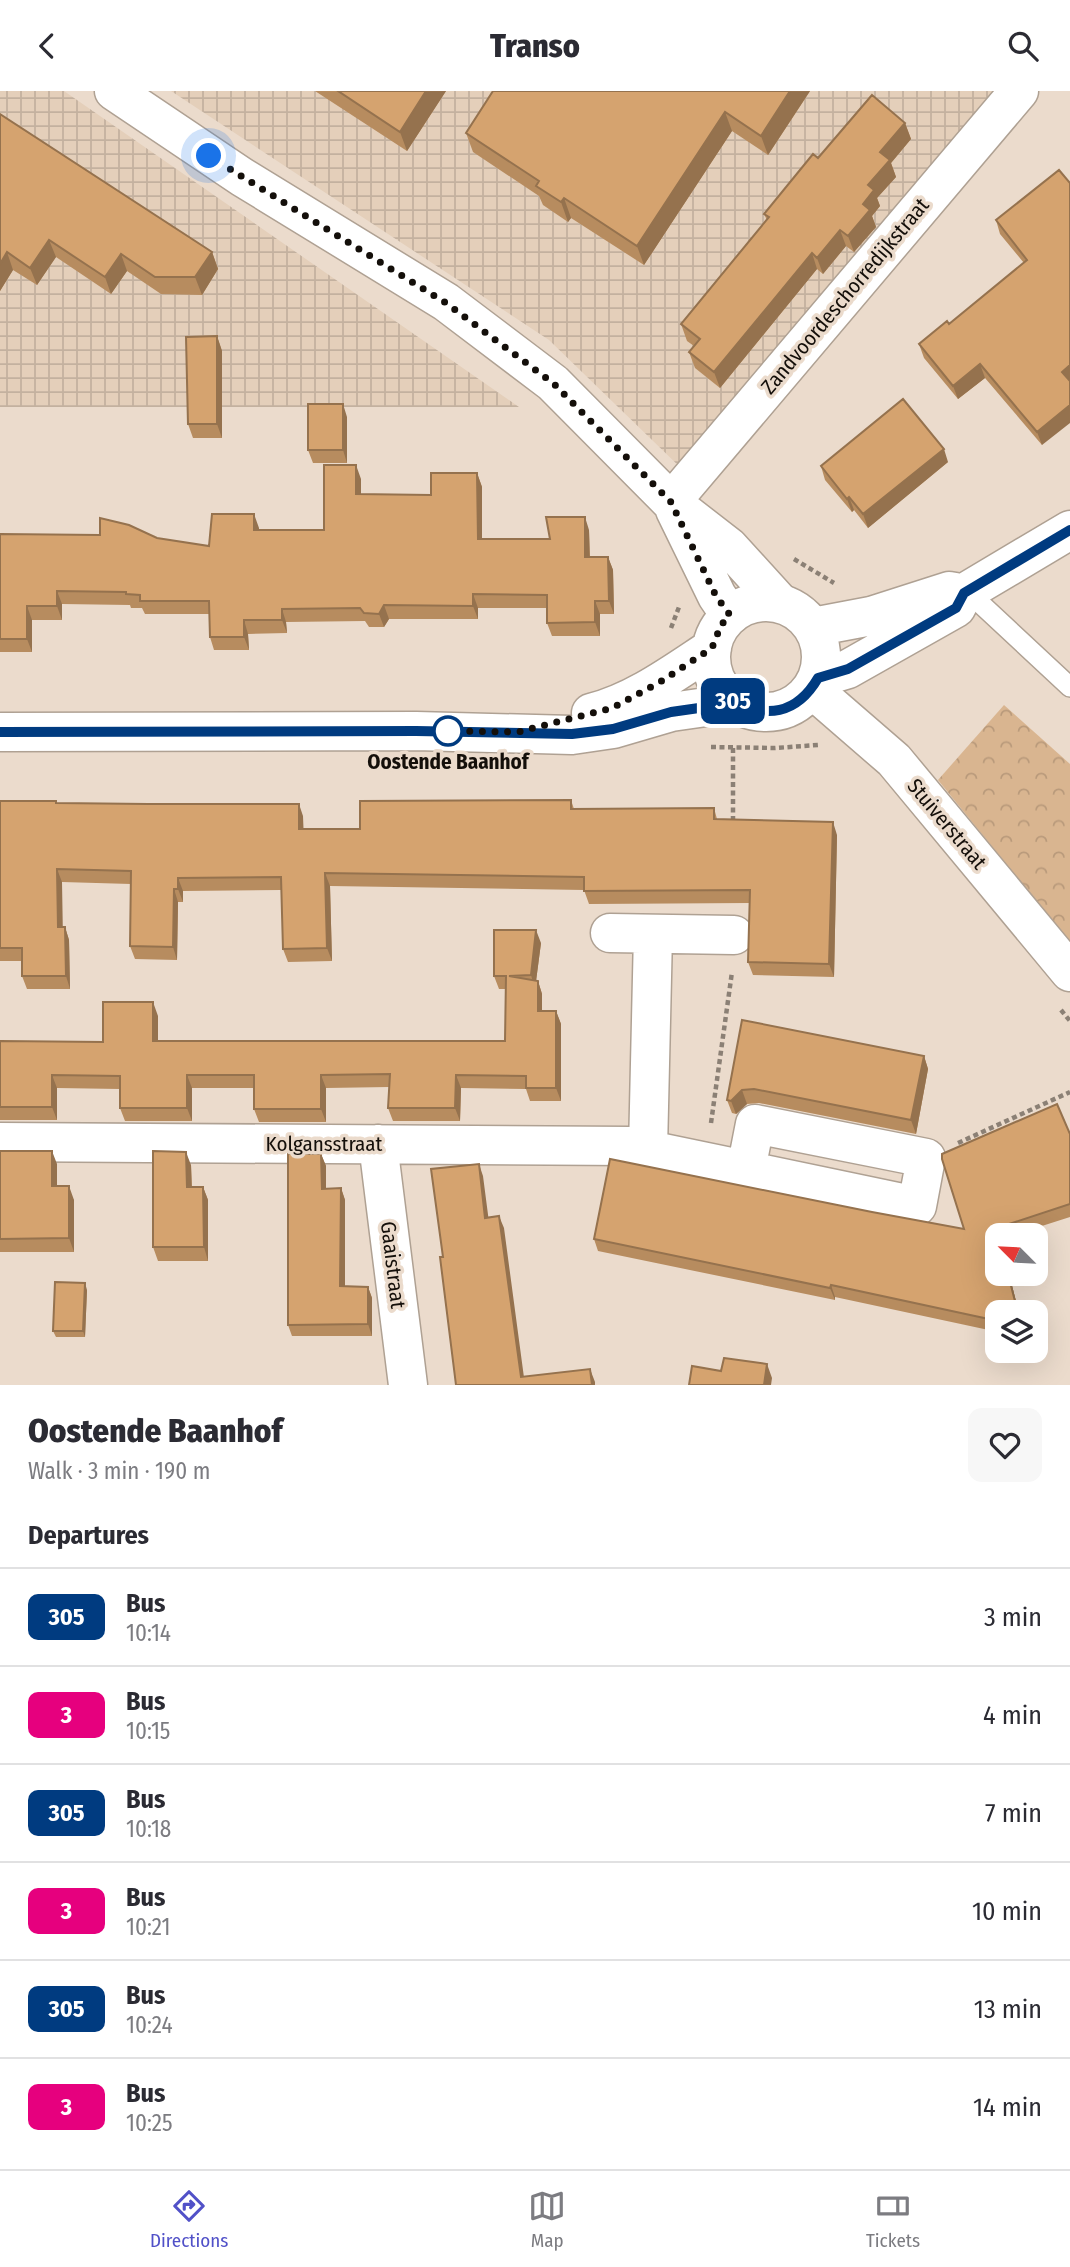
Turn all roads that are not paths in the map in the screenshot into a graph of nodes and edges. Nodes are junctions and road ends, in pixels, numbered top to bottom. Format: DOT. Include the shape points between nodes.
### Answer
graph roads {
  1 [pos="114,91"];
  2 [pos="1019,91"];
  3 [pos="671,502"];
  4 [pos="1070,530"];
  5 [pos="968,591"];
  6 [pos="780,603"];
  7 [pos="730,615"];
  8 [pos="813,627"];
  9 [pos="712,648"];
  10 [pos="815,683"];
  11 [pos="1070,687"];
  12 [pos="730,699"];
  13 [pos="0,732"];
  14 [pos="518,732"];
  15 [pos="610,933"];
  16 [pos="653,934"];
  17 [pos="734,935"];
  18 [pos="1070,972"];
  19 [pos="0,1142"];
  20 [pos="377,1144"];
  21 [pos="648,1150"];
  22 [pos="926,1158"];
  23 [pos="408,1385"];
  1 -- 3 [label="street" via="242,177 446,303 553,383"];
  2 -- 3 [label="street, Zandvoordeschorredijkstraat"];
  3 -- 6 [label="street" via="729,547"];
  3 -- 7 [label="street" via="716,596"];
  4 -- 5 [label="street"];
  5 -- 8 [label="street" via="949,591"];
  5 -- 10 [label="street" via="956,608"];
  5 -- 11 [label="lane"];
  6 -- 7 [label="street" via="745,605"];
  6 -- 8 [label="street" via="799,612"];
  7 -- 9 [label="street"];
  8 -- 10 [label="street" via="822,661"];
  9 -- 12 [label="street" via="714,676"];
  9 -- 14 [label="street" via="612,708"];
  10 -- 12 [label="street" via="799,702 782,710 746,709"];
  10 -- 18 [label="street, Stuiverstraat" via="894,760"];
  12 -- 14 [label="street" via="613,729 572,734"];
  13 -- 14 [label="street"];
  15 -- 16 [label="street"];
  16 -- 17 [label="street"];
  16 -- 21 [label="street"];
  19 -- 20 [label="street, Kolgansstraat"];
  20 -- 21 [label="street, Kolgansstraat" via="586,1145"];
  20 -- 23 [label="street, Gaaistraat"];
  21 -- 22 [label="street, Kolgansstraat" via="917,1206"];
}
